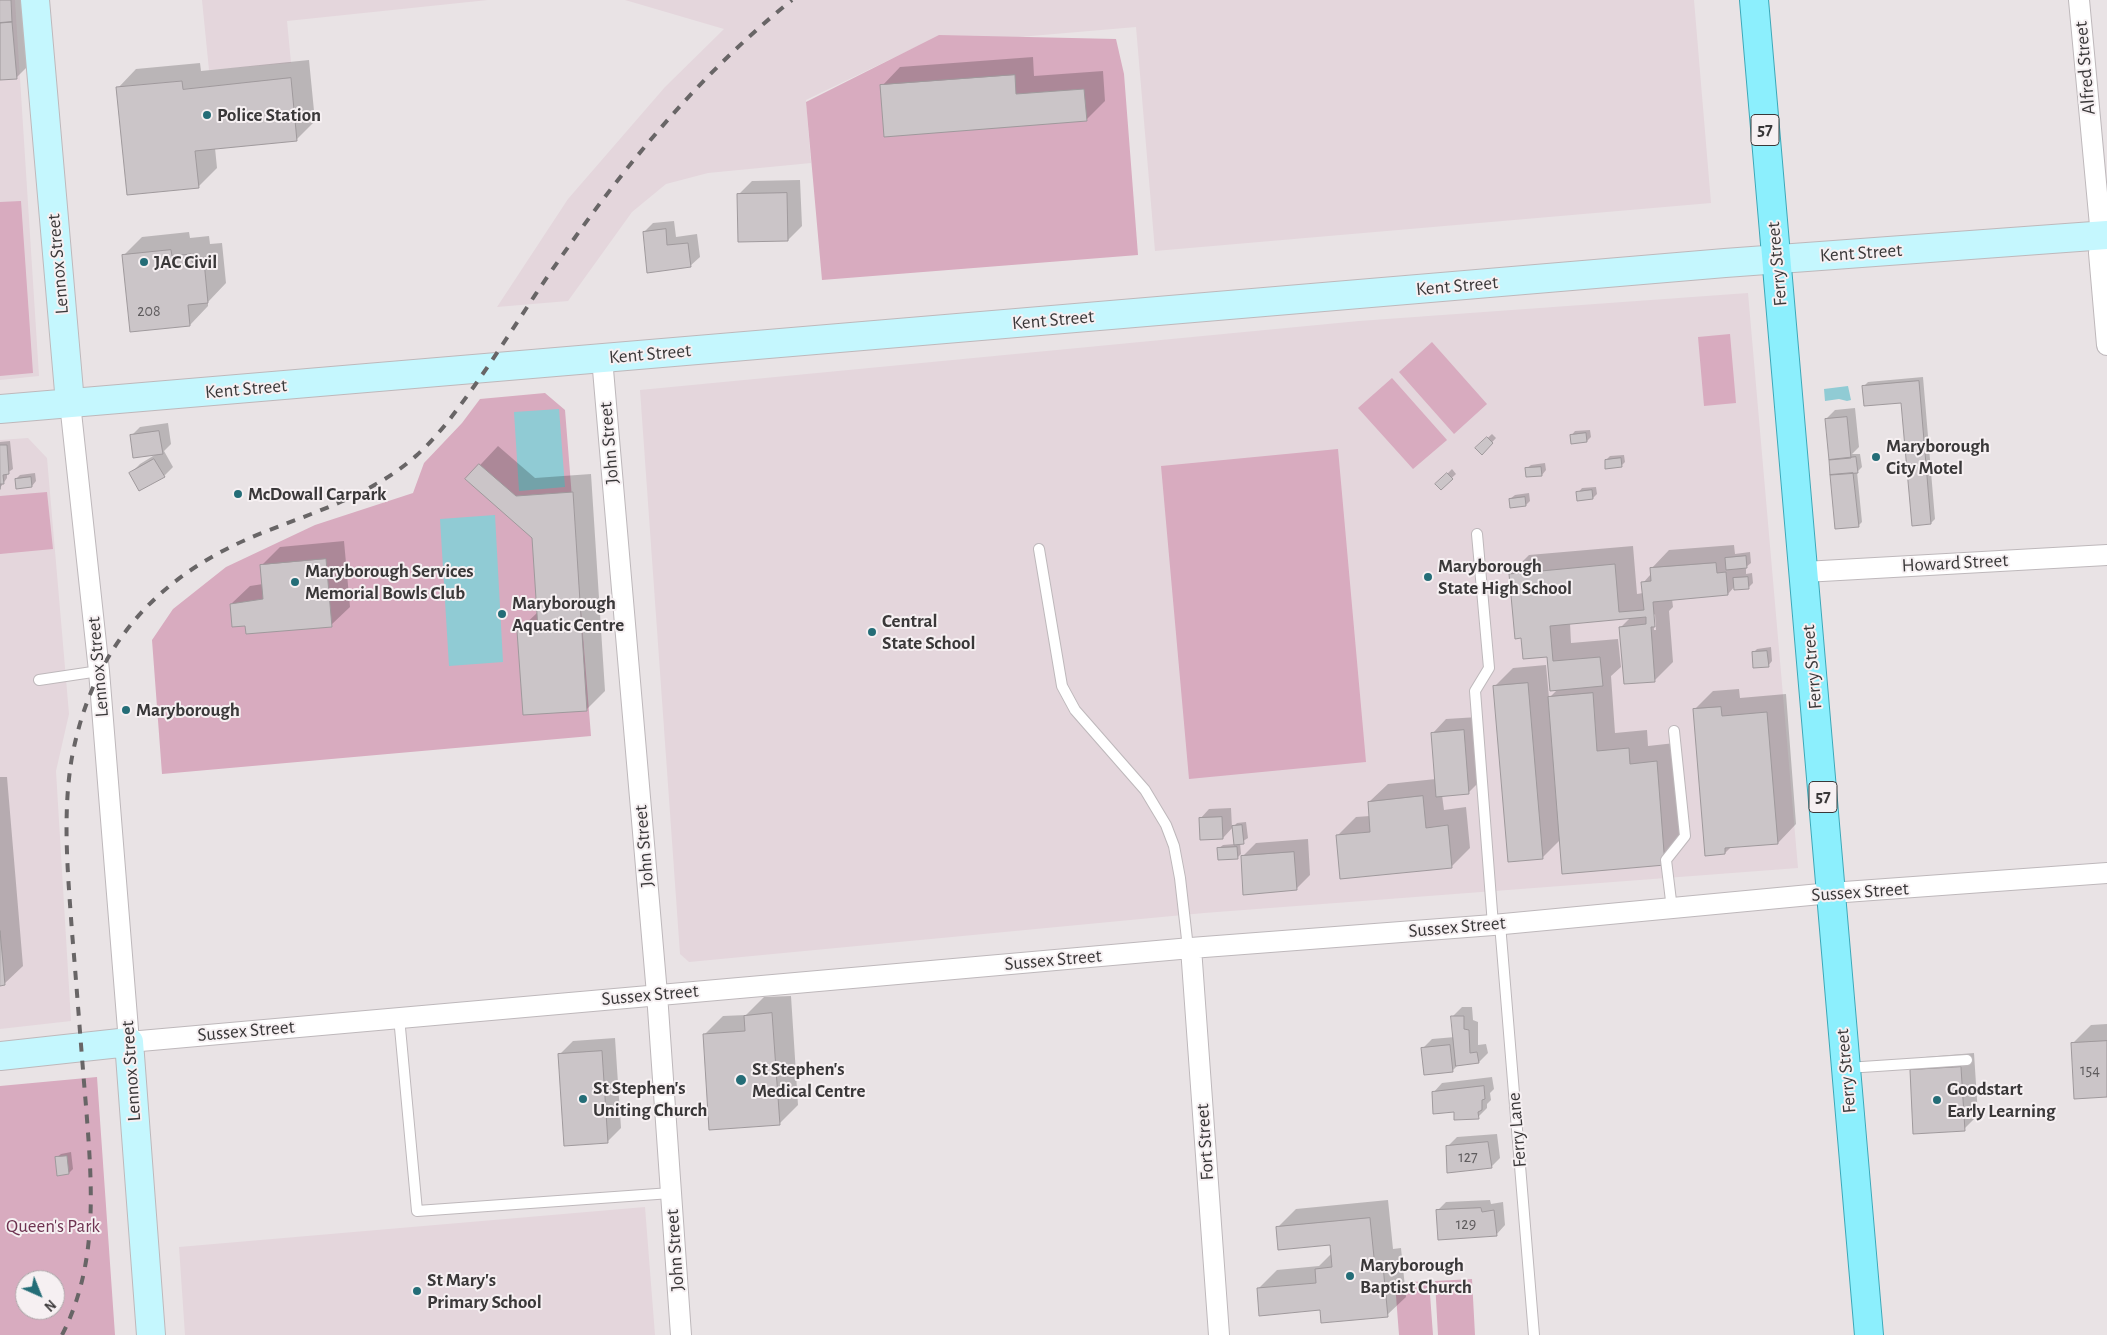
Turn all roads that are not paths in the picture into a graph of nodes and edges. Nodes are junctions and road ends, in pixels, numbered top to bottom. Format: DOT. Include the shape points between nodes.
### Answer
graph roads {
  1 [pos="36,0"];
  2 [pos="1754,0"];
  3 [pos="2079,0"];
  4 [pos="2104,235"];
  5 [pos="1777,259"];
  6 [pos="2107,345"];
  7 [pos="602,358"];
  8 [pos="70,403"];
  9 [pos="0,409"];
  10 [pos="1478,534"];
  11 [pos="1038,549"];
  12 [pos="2107,555"];
  13 [pos="1804,572"];
  14 [pos="99,671"];
  15 [pos="39,680"];
  16 [pos="1674,731"];
  17 [pos="2107,873"];
  18 [pos="1831,893"];
  19 [pos="1672,909"];
  20 [pos="1496,924"];
  21 [pos="1189,948"];
  22 [pos="657,994"];
  23 [pos="399,1017"];
  24 [pos="129,1042"];
  25 [pos="0,1056"];
  26 [pos="1967,1060"];
  27 [pos="1846,1068"];
  28 [pos="671,1192"];
  29 [pos="150,1335"];
  30 [pos="681,1335"];
  31 [pos="1219,1335"];
  32 [pos="1534,1335"];
  33 [pos="1869,1335"];
  1 -- 8 [label="main road, Lennox Street"];
  2 -- 5 [label="main road, Ferry Street / 57"];
  3 -- 4 [label="street, Alfred Street"];
  4 -- 5 [label="main road, Kent Street"];
  4 -- 6 [label="street, Alfred Street" via="2099,253"];
  5 -- 7 [label="main road, Kent Street"];
  5 -- 13 [label="main road, Ferry Street / 57"];
  7 -- 8 [label="main road, Kent Street"];
  7 -- 22 [label="street, John Street"];
  8 -- 9 [label="main road, Kent Street"];
  8 -- 14 [label="street, Lennox Street"];
  10 -- 20 [label="lane, Ferry Lane" via="1489,668 1475,691"];
  11 -- 21 [label="lane" via="1062,686 1075,710 1145,790 1166,825 1180,878"];
  12 -- 13 [label="street, Howard Street"];
  13 -- 18 [label="main road, Ferry Street / 57"];
  14 -- 15 [label="lane"];
  14 -- 24 [label="street, Lennox Street"];
  16 -- 19 [label="lane" via="1685,836 1666,860"];
  17 -- 18 [label="street, Sussex Street"];
  18 -- 19 [label="street, Sussex Street"];
  18 -- 27 [label="main road, Ferry Street / 57"];
  19 -- 20 [label="street, Sussex Street"];
  20 -- 21 [label="street, Sussex Street"];
  20 -- 32 [label="lane, Ferry Lane"];
  21 -- 22 [label="street, Sussex Street"];
  21 -- 31 [label="street, Fort Street"];
  22 -- 23 [label="street, Sussex Street"];
  22 -- 28 [label="street, John Street"];
  23 -- 24 [label="street, Sussex Street"];
  23 -- 28 [label="lane" via="417,1211"];
  24 -- 25 [label="main road, Sussex Street"];
  24 -- 29 [label="main road, Lennox Street"];
  26 -- 27 [label="lane"];
  27 -- 33 [label="main road, Ferry Street / 57"];
  28 -- 30 [label="street, John Street"];
}
